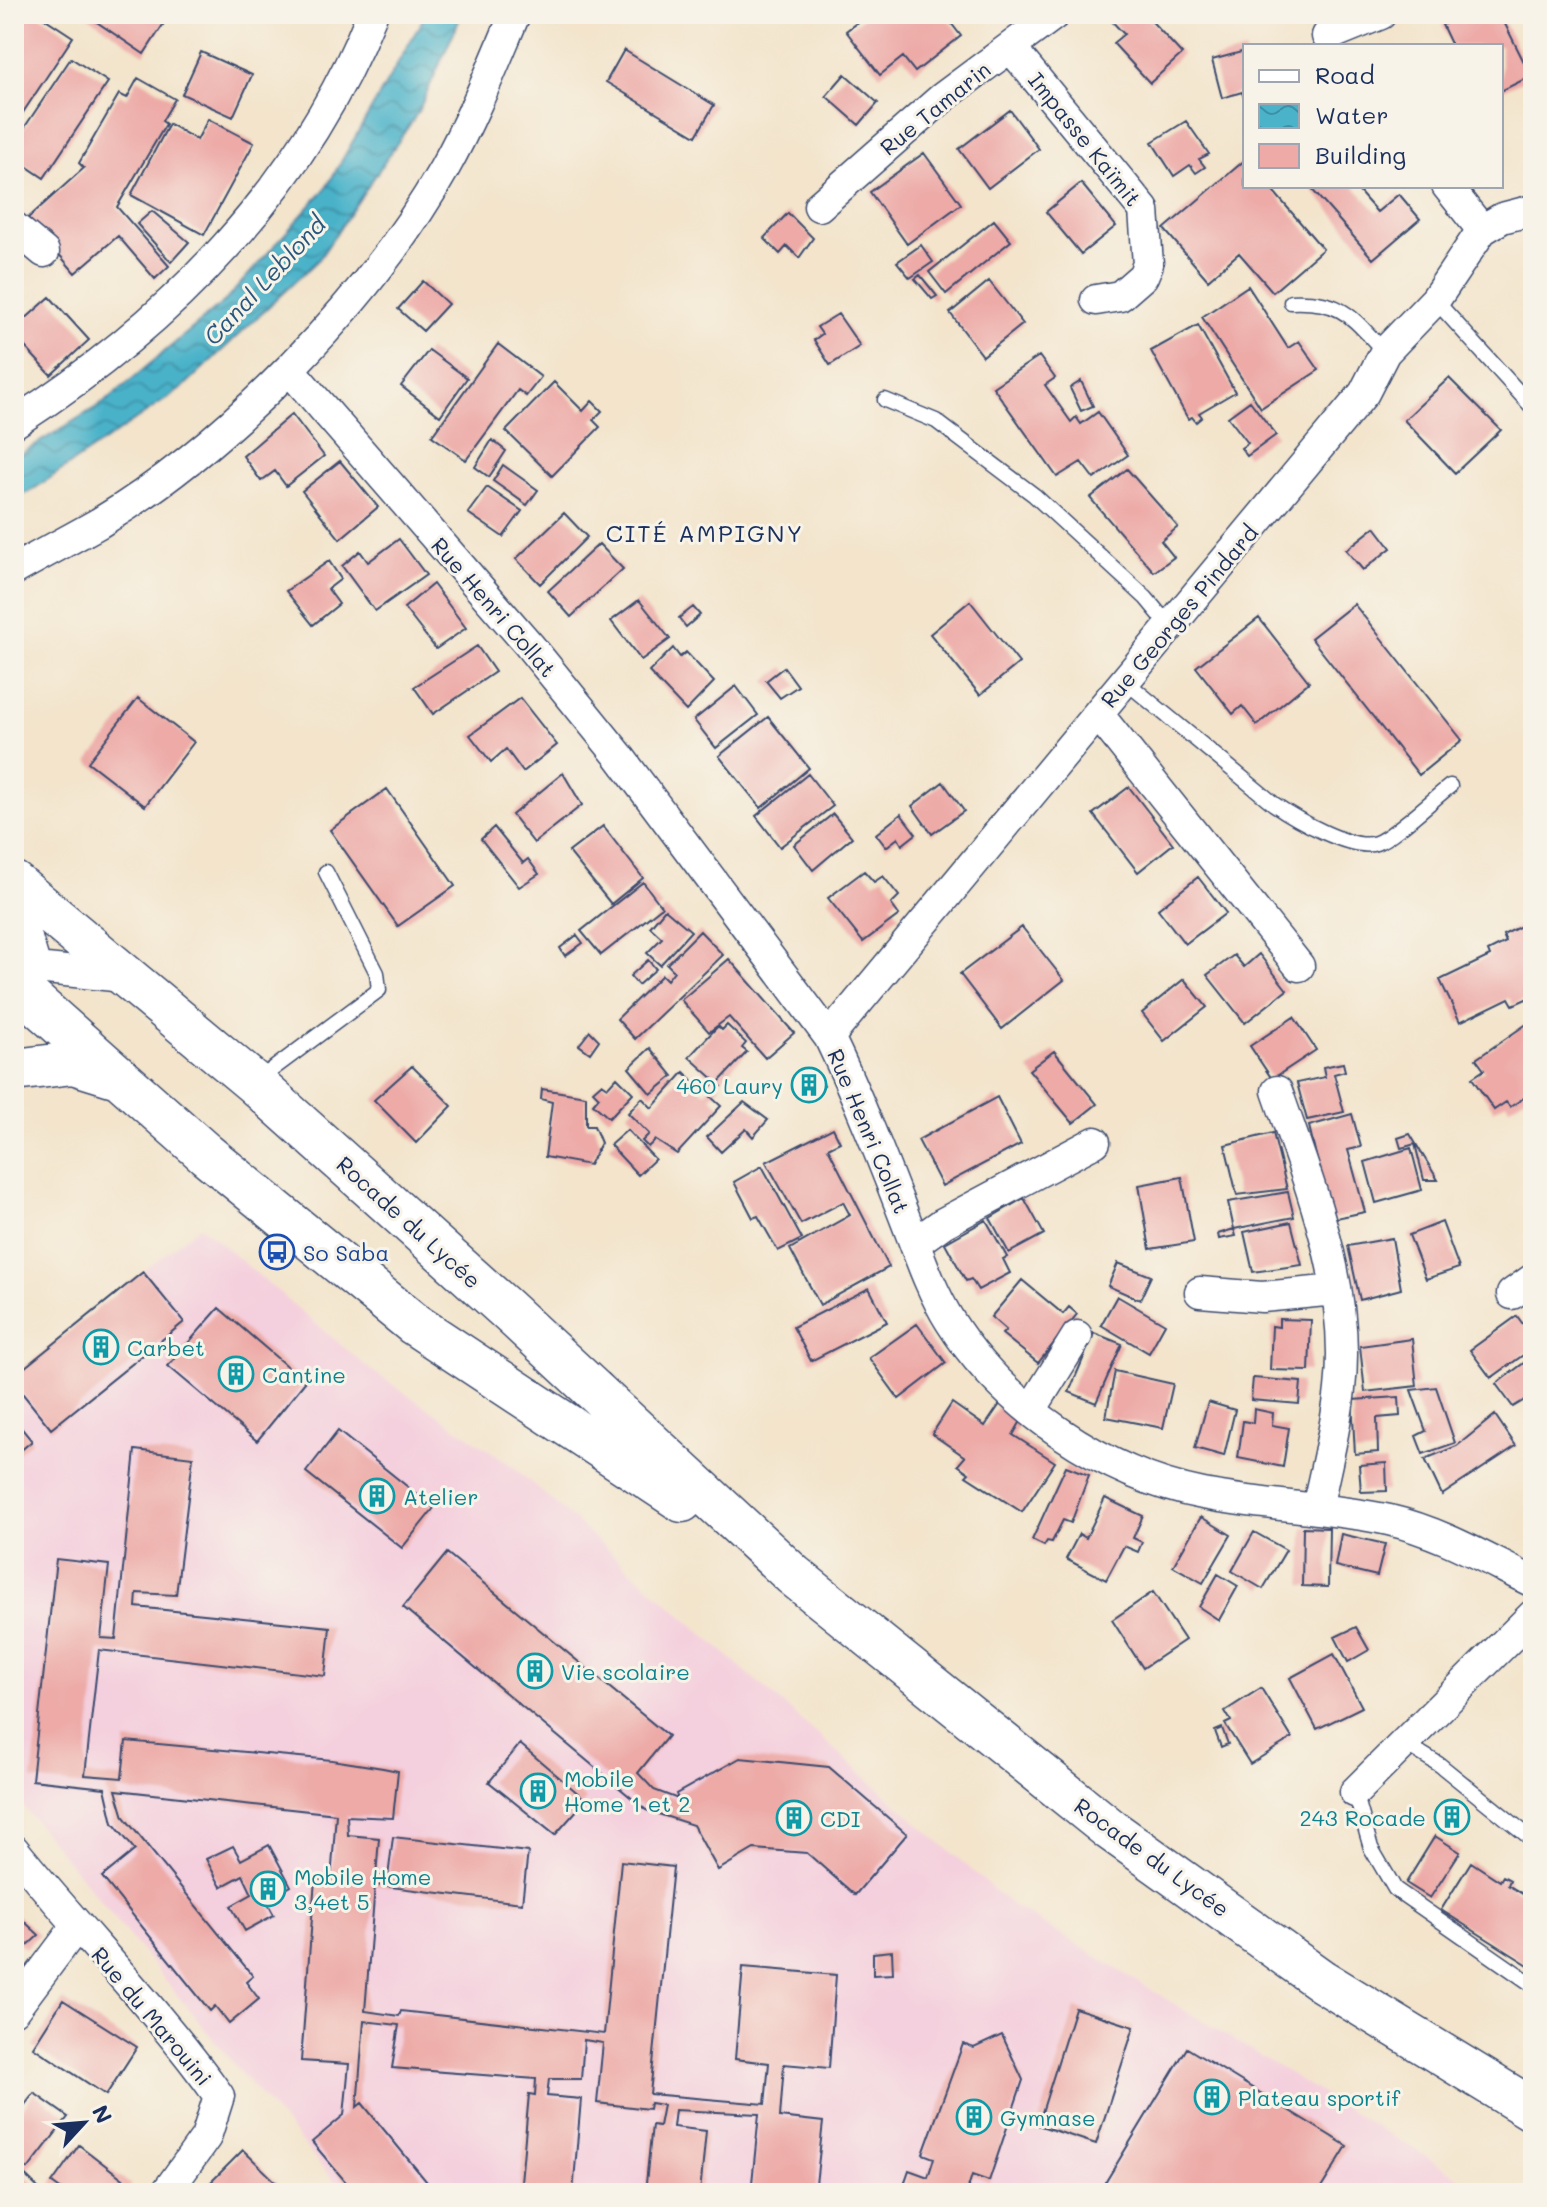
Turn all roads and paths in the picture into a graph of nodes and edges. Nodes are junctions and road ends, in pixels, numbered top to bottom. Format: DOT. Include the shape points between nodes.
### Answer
graph roads {
  1 [pos="372,14"];
  2 [pos="515,14"];
  3 [pos="1055,14"];
  4 [pos="1381,14"];
  5 [pos="1324,32"];
  6 [pos="1011,48"];
  7 [pos="1449,188"];
  8 [pos="819,206"];
  9 [pos="1533,210"];
  10 [pos="14,227"];
  11 [pos="1482,230"];
  12 [pos="44,252"];
  13 [pos="1096,300"];
  14 [pos="1435,300"];
  15 [pos="1291,302"];
  16 [pos="1385,352"];
  17 [pos="289,369"];
  18 [pos="885,400"];
  19 [pos="1533,408"];
  20 [pos="14,423"];
  21 [pos="14,570"];
  22 [pos="1170,627"];
  23 [pos="1125,681"];
  24 [pos="1098,714"];
  25 [pos="1450,786"];
  26 [pos="326,872"];
  27 [pos="14,883"];
  28 [pos="14,896"];
  29 [pos="1299,966"];
  30 [pos="124,977"];
  31 [pos="21,986"];
  32 [pos="829,1037"];
  33 [pos="14,1070"];
  34 [pos="123,1078"];
  35 [pos="254,1083"];
  36 [pos="1277,1091"];
  37 [pos="1095,1142"];
  38 [pos="915,1243"];
  39 [pos="1336,1290"];
  40 [pos="1200,1292"];
  41 [pos="1077,1336"];
  42 [pos="1031,1410"];
  43 [pos="1317,1509"];
  44 [pos="793,1575"];
  45 [pos="1533,1582"];
  46 [pos="1533,1615"];
  47 [pos="1404,1743"];
  48 [pos="1355,1792"];
  49 [pos="1533,1840"];
  50 [pos="14,1850"];
  51 [pos="76,1927"];
  52 [pos="1533,1985"];
  53 [pos="14,2010"];
  54 [pos="1533,2110"];
  55 [pos="166,2193"];
  1 -- 20 [label="street" via="326,112 237,235 126,344"];
  2 -- 17 [label="street" via="443,170 335,321"];
  3 -- 6 [label="street, Rue Tamarin"];
  4 -- 5 [label="street"];
  6 -- 8 [label="street, Rue Tamarin" via="942,98"];
  6 -- 13 [label="street, Impasse Kaïmit" via="1144,210 1148,264 1143,276 1120,296"];
  7 -- 11 [label="street"];
  9 -- 11 [label="street"];
  10 -- 12 [label="street"];
  11 -- 14 [label="street, Rue Georges Pindard"];
  14 -- 16 [label="street, Rue Georges Pindard"];
  14 -- 19 [label="lane"];
  15 -- 16 [label="lane" via="1314,301 1343,309"];
  16 -- 22 [label="street, Rue Georges Pindard" via="1364,393"];
  17 -- 21 [label="street" via="196,452 113,513"];
  17 -- 32 [label="street, Rue Henri Collat" via="619,756"];
  18 -- 22 [label="lane" via="936,421 1034,495 1146,598"];
  22 -- 23 [label="street, Rue Georges Pindard"];
  23 -- 24 [label="street, Rue Georges Pindard"];
  23 -- 25 [label="lane" via="1284,811 1355,844 1376,843"];
  24 -- 29 [label="street"];
  24 -- 32 [label="street, Rue Georges Pindard"];
  26 -- 35 [label="lane" via="377,973 379,990"];
  27 -- 30 [label="main road, Rocade du Lycée"];
  28 -- 31 [label="street"];
  30 -- 31 [label="street"];
  30 -- 35 [label="main road, Rocade du Lycée"];
  31 -- 34 [label="main road, Rocade du Lycée"];
  32 -- 38 [label="street, Rue Henri Collat"];
  33 -- 34 [label="main road" via="73,1063"];
  34 -- 44 [label="main road, Rocade du Lycée" via="206,1154 414,1324"];
  35 -- 44 [label="main road, Rocade du Lycée"];
  36 -- 39 [label="street"];
  37 -- 38 [label="street"];
  38 -- 42 [label="street, Rue Henri Collat" via="937,1299 972,1355"];
  39 -- 40 [label="street" via="1262,1297"];
  39 -- 43 [label="street" via="1341,1388"];
  41 -- 42 [label="street"];
  42 -- 43 [label="street, Rue Henri Collat" via="1098,1455 1168,1485"];
  43 -- 45 [label="street, Rue Henri Collat" via="1421,1529"];
  44 -- 54 [label="main road, Rocade du Lycée" via="1111,1830 1322,1981"];
  46 -- 47 [label="street"];
  47 -- 48 [label="street"];
  47 -- 49 [label="lane" via="1440,1765"];
  48 -- 52 [label="lane" via="1371,1848 1395,1889"];
  50 -- 51 [label="street, Rue du Marouini"];
  51 -- 53 [label="street"];
  51 -- 55 [label="street, Rue du Marouini" via="219,2096 206,2137"];
}
